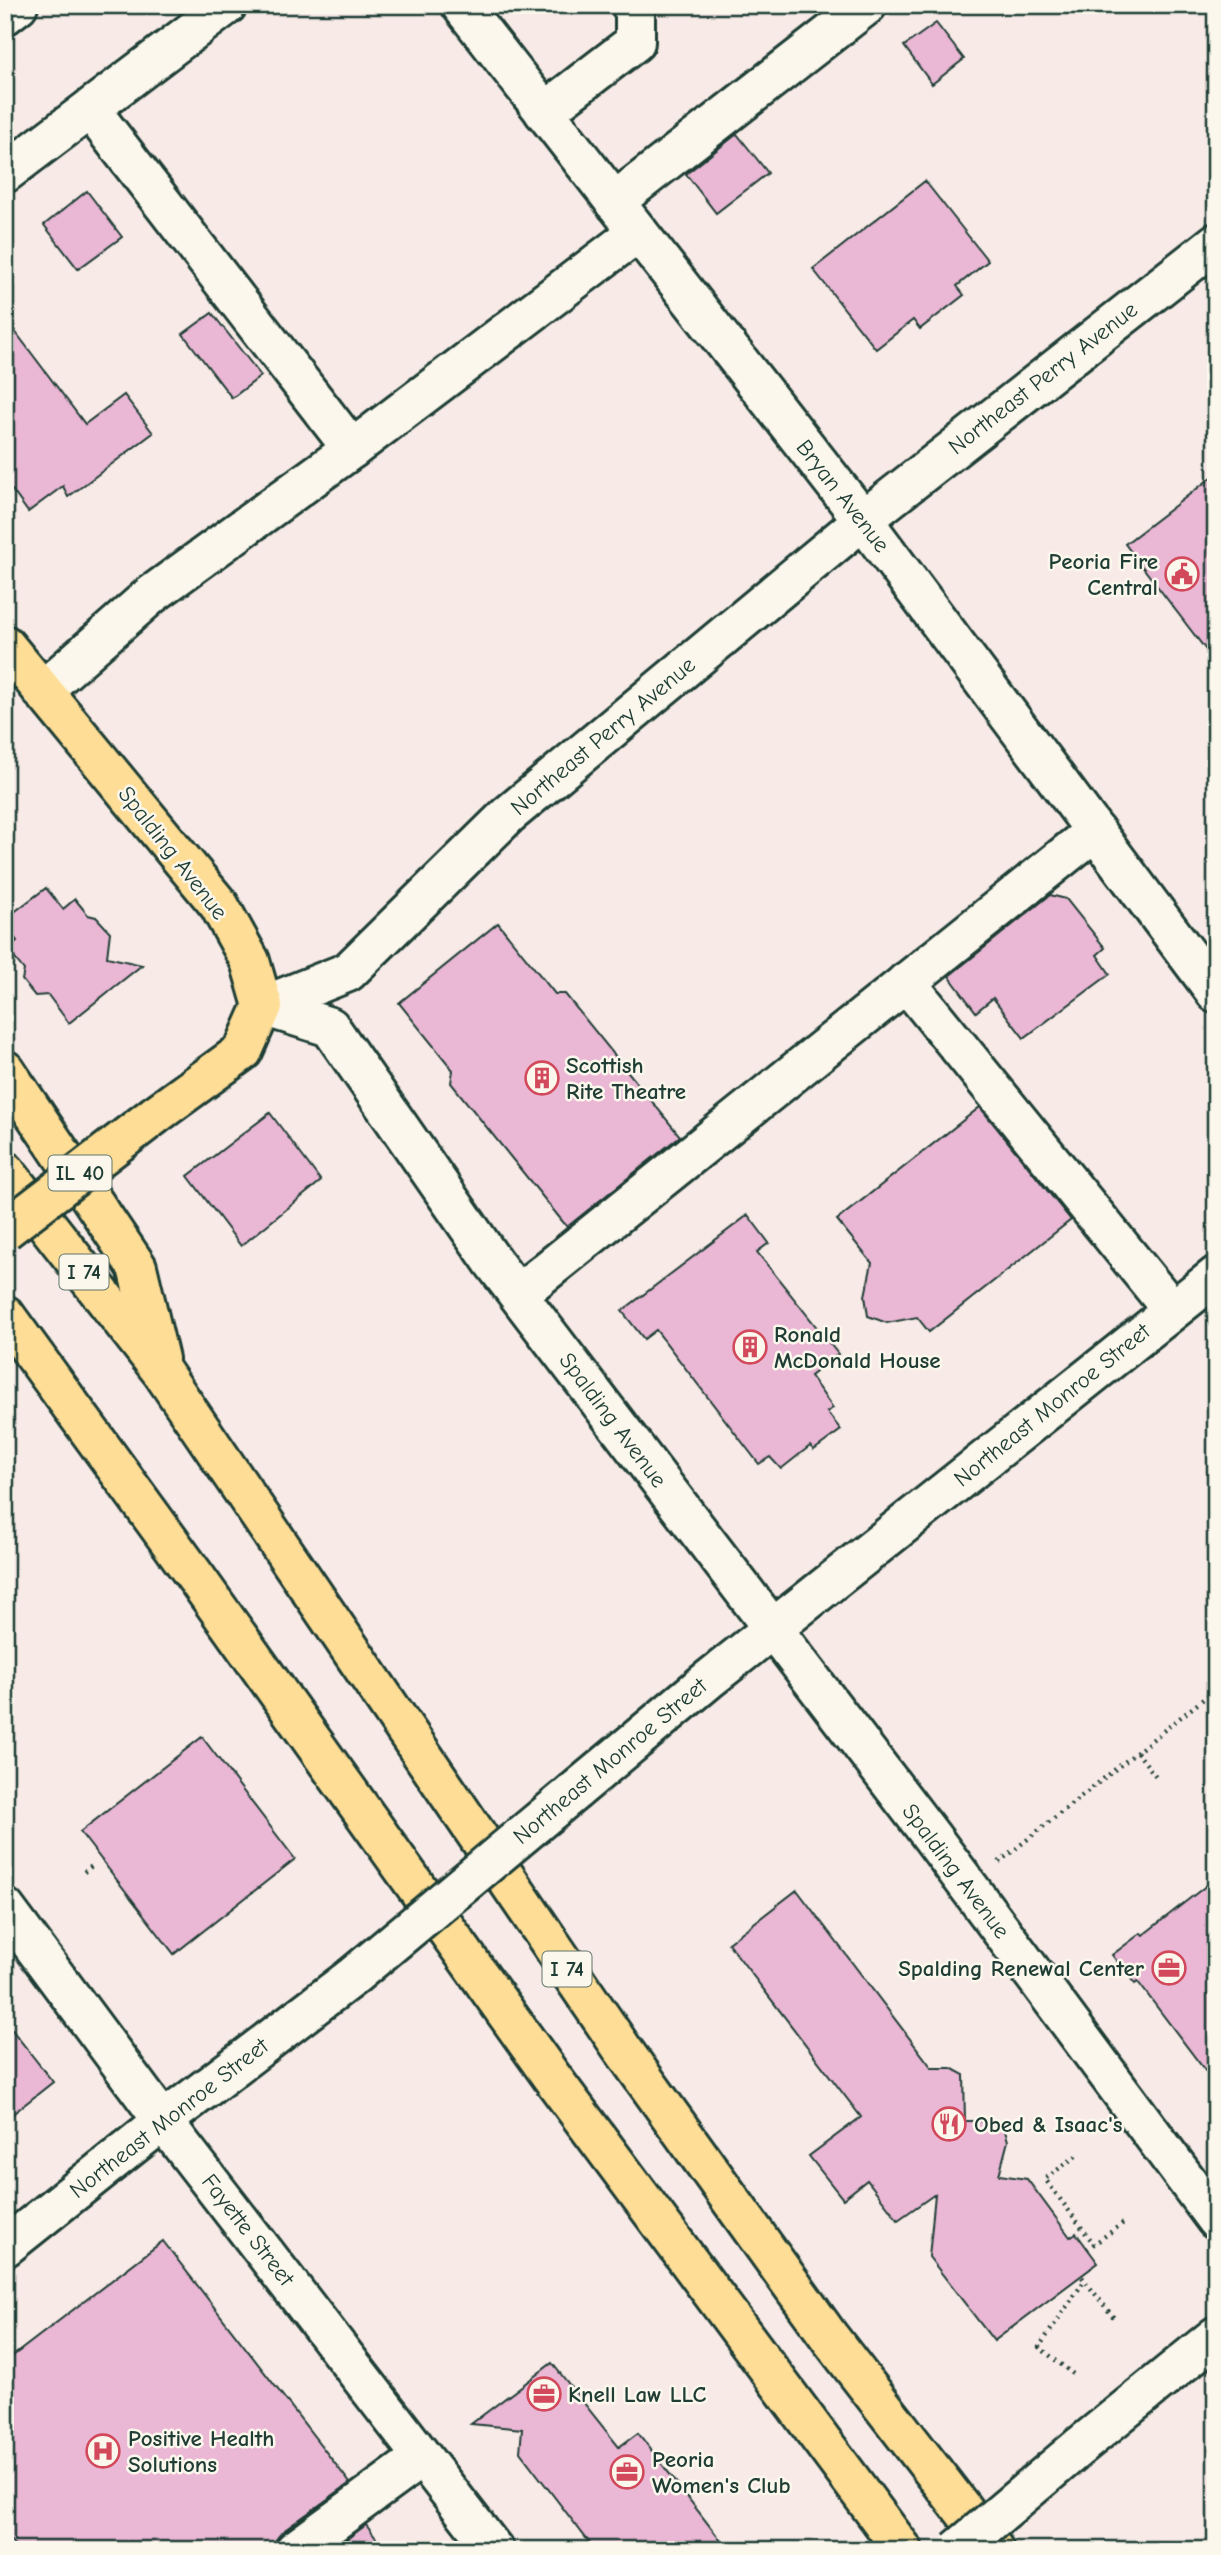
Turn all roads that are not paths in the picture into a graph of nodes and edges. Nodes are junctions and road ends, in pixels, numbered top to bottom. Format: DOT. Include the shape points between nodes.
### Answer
graph roads {
  1 [pos="18,5"];
  2 [pos="227,5"];
  3 [pos="461,5"];
  4 [pos="631,5"];
  5 [pos="867,5"];
  6 [pos="5,15"];
  7 [pos="90,109"];
  8 [pos="544,112"];
  9 [pos="5,173"];
  10 [pos="614,202"];
  11 [pos="638,232"];
  12 [pos="1216,243"];
  13 [pos="352,449"];
  14 [pos="863,520"];
  15 [pos="5,645"];
  16 [pos="42,691"];
  17 [pos="1095,831"];
  18 [pos="906,982"];
  19 [pos="1216,993"];
  20 [pos="263,1006"];
  21 [pos="5,1070"];
  22 [pos="5,1171"];
  23 [pos="5,1230"];
  24 [pos="1216,1276"];
  25 [pos="518,1294"];
  26 [pos="1172,1310"];
  27 [pos="5,1315"];
  28 [pos="5,1339"];
  29 [pos="163,1372"];
  30 [pos="121,1476"];
  31 [pos="772,1630"];
  32 [pos="5,1908"];
  33 [pos="163,2120"];
  34 [pos="1216,2220"];
  35 [pos="5,2246"];
  36 [pos="1216,2336"];
  37 [pos="422,2457"];
  38 [pos="892,2541"];
  39 [pos="295,2550"];
  40 [pos="494,2550"];
  41 [pos="957,2550"];
  42 [pos="994,2550"];
  1 -- 6 [label="street"];
  2 -- 7 [label="street"];
  3 -- 8 [label="street, Bryan Avenue"];
  4 -- 8 [label="street" via="635,42"];
  5 -- 10 [label="street"];
  7 -- 9 [label="street"];
  7 -- 13 [label="street"];
  8 -- 10 [label="street, Bryan Avenue"];
  10 -- 11 [label="street, Bryan Avenue"];
  11 -- 13 [label="street"];
  11 -- 14 [label="street, Bryan Avenue"];
  12 -- 14 [label="street, Northeast Perry Avenue"];
  13 -- 16 [label="street" via="152,595"];
  14 -- 17 [label="street, Bryan Avenue"];
  14 -- 20 [label="street, Northeast Perry Avenue" via="508,815 348,972"];
  15 -- 16 [label="main road, Spalding Avenue"];
  16 -- 20 [label="main road, Spalding Avenue" via="219,905 250,961"];
  17 -- 18 [label="street"];
  17 -- 19 [label="street, Bryan Avenue"];
  18 -- 25 [label="street"];
  18 -- 26 [label="street"];
  20 -- 23 [label="main road, IL 40, bridge" via="243,1051"];
  20 -- 25 [label="street, Spalding Avenue" via="330,1027"];
  21 -- 29 [label="main road" via="137,1267"];
  22 -- 29 [label="main road, I 74"];
  24 -- 26 [label="street, Northeast Monroe Street"];
  25 -- 31 [label="street, Spalding Avenue"];
  26 -- 31 [label="street, Northeast Monroe Street"];
  27 -- 30 [label="main road"];
  28 -- 30 [label="main road"];
  29 -- 42 [label="main road, I 74" via="629,2059 830,2338"];
  30 -- 38 [label="main road" via="551,2076"];
  31 -- 33 [label="street, Northeast Monroe Street, bridge" via="352,1977"];
  31 -- 34 [label="street, Spalding Avenue"];
  32 -- 33 [label="street, Fayette Street"];
  33 -- 35 [label="street, Northeast Monroe Street"];
  33 -- 37 [label="street, Fayette Street"];
  36 -- 41 [label="street, bridge"];
  37 -- 39 [label="street"];
  37 -- 40 [label="street, Fayette Street"];
}
